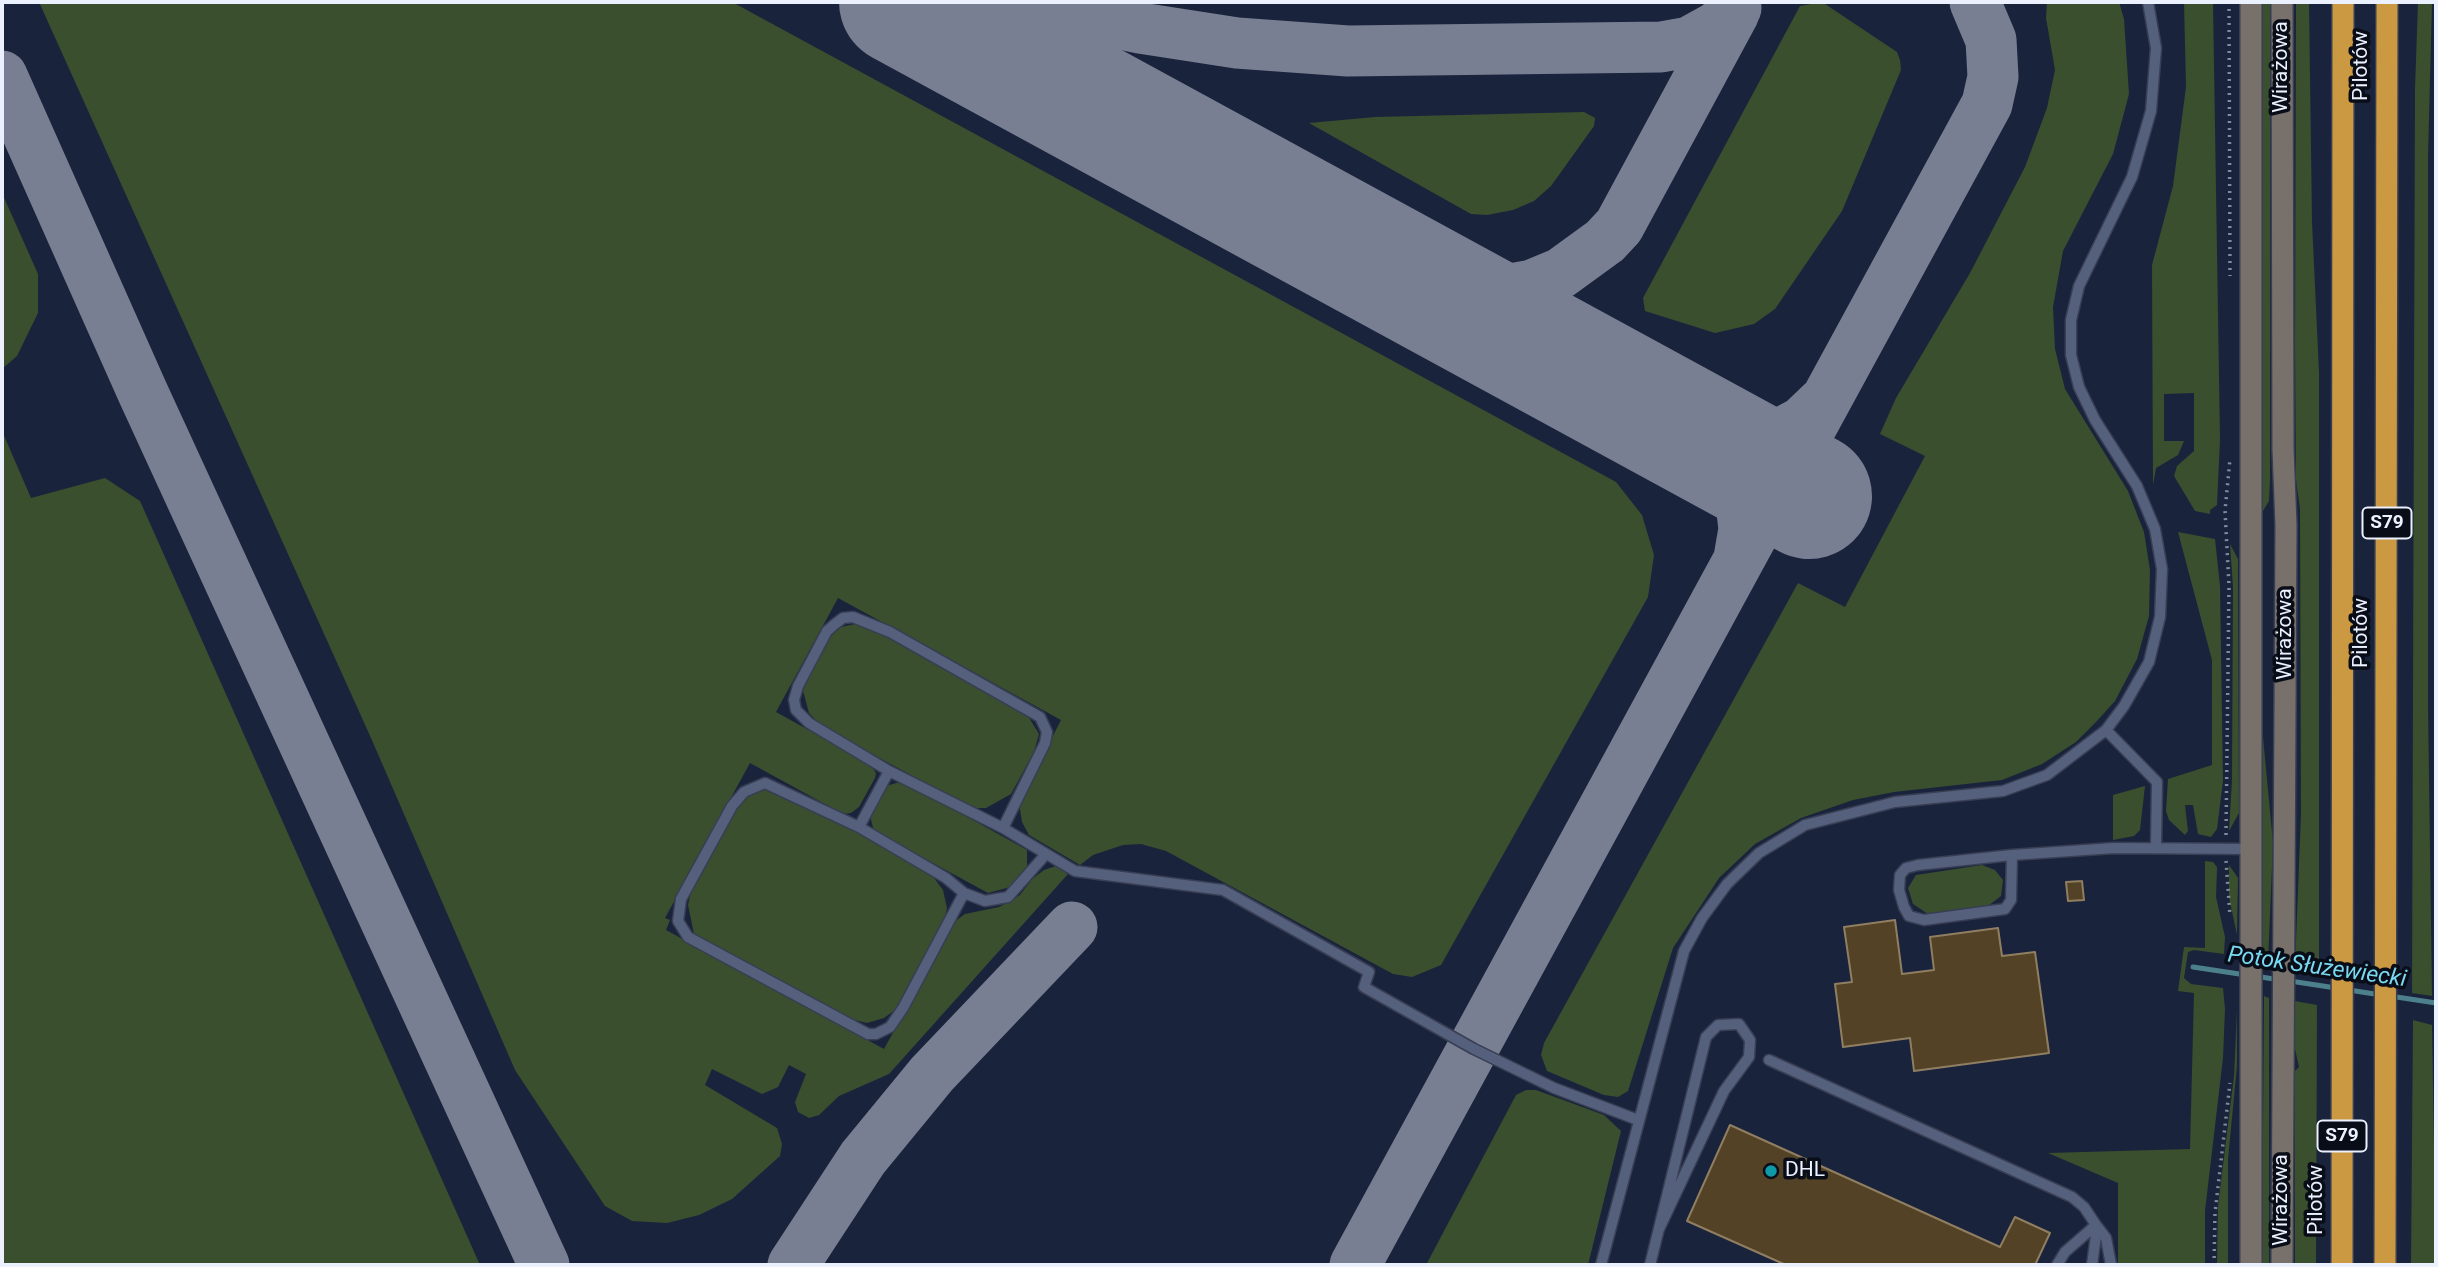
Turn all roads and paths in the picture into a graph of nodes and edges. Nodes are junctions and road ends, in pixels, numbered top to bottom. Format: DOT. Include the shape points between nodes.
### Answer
graph roads {
  1 [pos="2148,2"];
  2 [pos="2251,2"];
  3 [pos="2283,2"];
  4 [pos="2343,2"];
  5 [pos="2386,2"];
  6 [pos="2225,511"];
  7 [pos="2106,730"];
  8 [pos="889,771"];
  9 [pos="859,827"];
  10 [pos="1003,828"];
  11 [pos="2156,847"];
  12 [pos="2226,849"];
  13 [pos="2251,849"];
  14 [pos="1046,854"];
  15 [pos="2012,855"];
  16 [pos="964,893"];
  17 [pos="2230,920"];
  18 [pos="1769,1060"];
  19 [pos="2230,1076"];
  20 [pos="1638,1120"];
  21 [pos="2096,1227"];
  22 [pos="1659,1228"];
  23 [pos="1601,1265"];
  24 [pos="1650,1265"];
  25 [pos="2057,1265"];
  26 [pos="2092,1265"];
  27 [pos="2111,1265"];
  28 [pos="2214,1265"];
  29 [pos="2250,1265"];
  30 [pos="2282,1265"];
  31 [pos="2342,1265"];
  32 [pos="2385,1265"];
  1 -- 7 [label="lane" via="2156,48 2155,87 2145,141 2118,209 2079,286 2071,320 2071,355 2079,387 2137,486 2155,529 2162,569 2160,617 2149,662"];
  2 -- 13 [label="main road, Wirażowa"];
  3 -- 30 [label="main road, Wirażowa" via="2286,659"];
  4 -- 31 [label="highway, Pilotów / S79"];
  5 -- 32 [label="highway, Pilotów / S79"];
  6 -- 12 [label="path" via="2229,586"];
  7 -- 11 [label="lane" via="2157,782"];
  7 -- 20 [label="lane" via="2047,775 2003,791 1856,810 1805,825 1759,853 1727,884 1684,951"];
  8 -- 9 [label="lane"];
  8 -- 10 [label="lane"];
  8 -- 10 [label="lane" via="809,723 796,710 798,686 827,631 843,618 860,619 890,632 1040,717 1048,732 1045,743"];
  9 -- 16 [label="lane"];
  9 -- 16 [label="lane" via="765,783 744,792 681,899 677,912 681,929 798,998 876,1034 890,1027 903,1008"];
  10 -- 14 [label="lane"];
  11 -- 12 [label="lane"];
  11 -- 15 [label="lane"];
  12 -- 13 [label="lane"];
  12 -- 17 [label="path"];
  13 -- 29 [label="main road, Wirażowa"];
  14 -- 16 [label="lane" via="1008,897 985,901"];
  14 -- 20 [label="lane" via="1075,871 1223,890 1369,972 1364,987 1474,1049 1554,1088"];
  15 -- 15 [label="lane" via="2011,900 2005,909 1924,920 1909,916 1904,907 1899,890 1900,875 1906,868"];
  18 -- 21 [label="lane" via="2072,1197"];
  19 -- 28 [label="path"];
  20 -- 23 [label="lane"];
  21 -- 25 [label="lane" via="2065,1252"];
  21 -- 26 [label="lane"];
  21 -- 27 [label="lane" via="2106,1238"];
  22 -- 22 [label="lane" via="1724,1091 1749,1057 1750,1040 1739,1024 1718,1025 1706,1037"];
  22 -- 24 [label="lane"];
}
